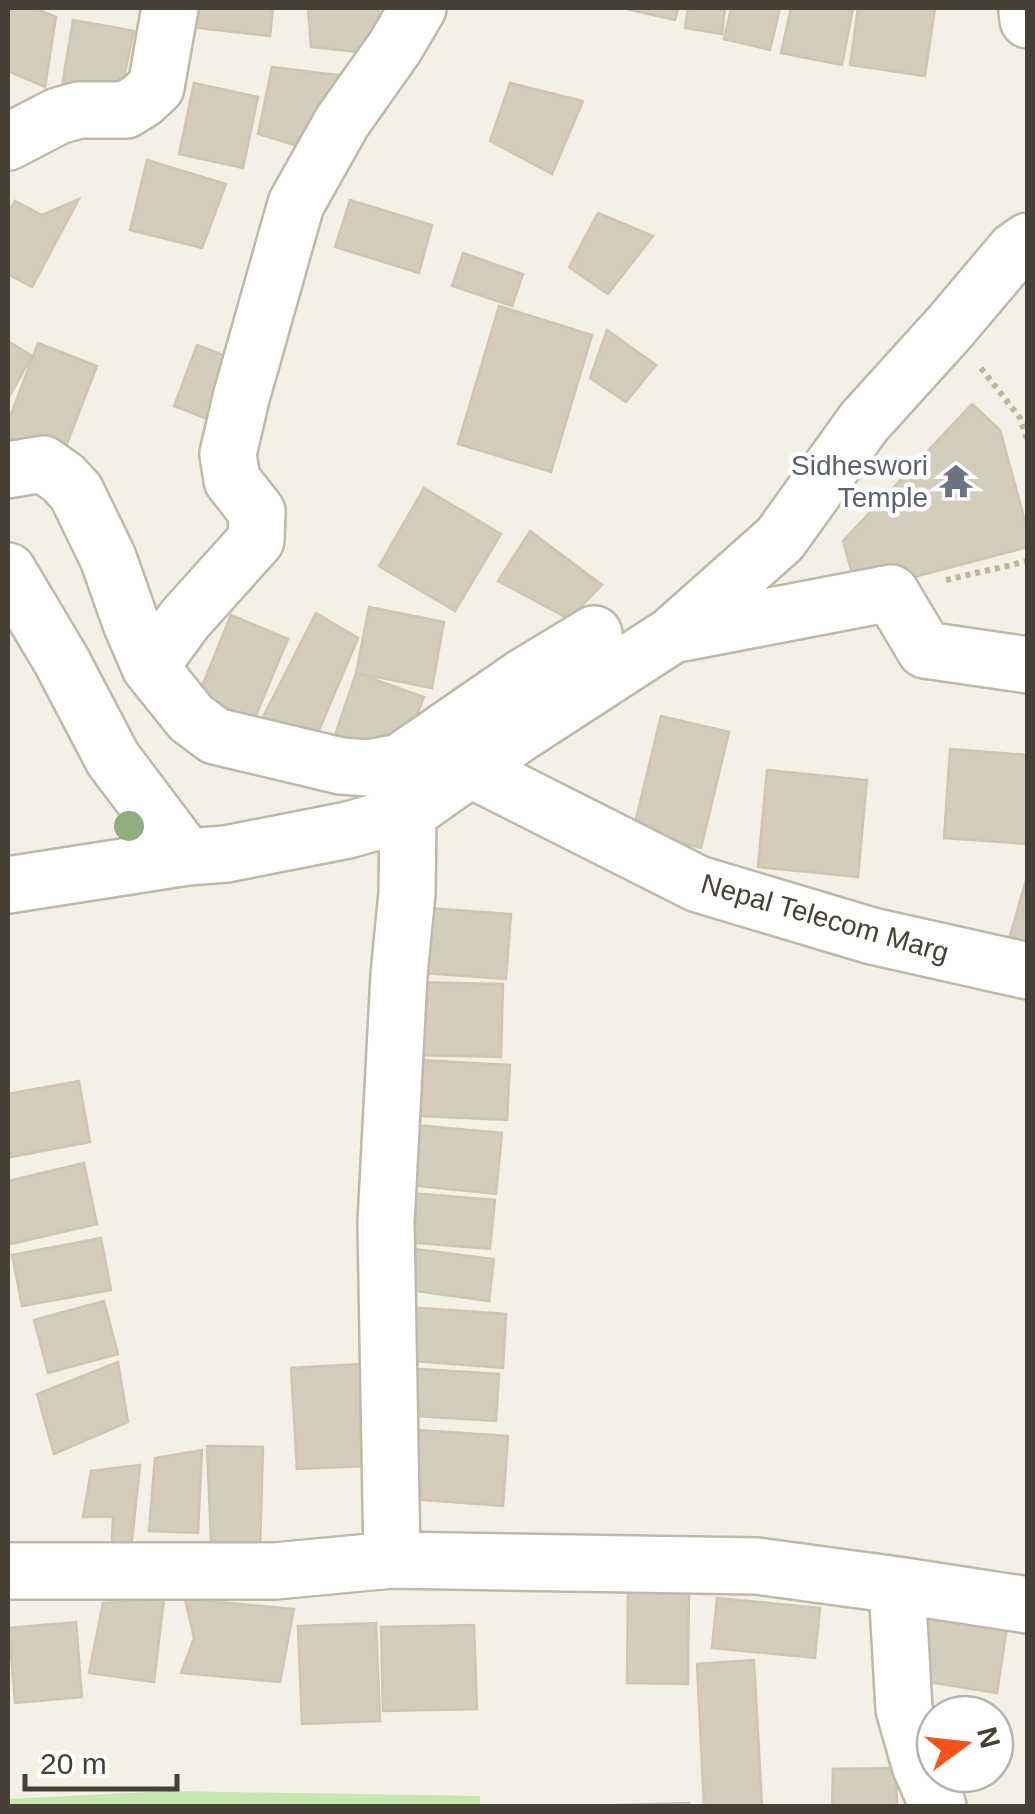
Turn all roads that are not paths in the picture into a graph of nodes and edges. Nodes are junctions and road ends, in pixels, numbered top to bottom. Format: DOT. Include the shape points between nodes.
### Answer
graph roads {
  1 [pos="170,8"];
  2 [pos="418,8"];
  3 [pos="1027,11"];
  4 [pos="1028,20"];
  5 [pos="8,142"];
  6 [pos="1028,241"];
  7 [pos="8,470"];
  8 [pos="8,571"];
  9 [pos="594,634"];
  10 [pos="672,635"];
  11 [pos="1028,666"];
  12 [pos="150,667"];
  13 [pos="468,768"];
  14 [pos="408,813"];
  15 [pos="187,857"];
  16 [pos="8,885"];
  17 [pos="1028,971"];
  18 [pos="392,1560"];
  19 [pos="8,1571"];
  20 [pos="897,1585"];
  21 [pos="1028,1605"];
  22 [pos="938,1806"];
  1 -- 5 [label="street" via="156,87 142,100 126,110 58,116"];
  2 -- 12 [label="street" via="296,204 228,454 232,480 257,512 256,540"];
  3 -- 4 [label="street"];
  6 -- 10 [label="street" via="864,422 780,539"];
  7 -- 12 [label="street" via="43,464 76,492"];
  8 -- 15 [label="street" via="113,760"];
  9 -- 12 [label="street" via="400,762 368,768 215,736 191,718"];
  10 -- 11 [label="street" via="891,593 926,650"];
  10 -- 13 [label="street"];
  13 -- 14 [label="street"];
  13 -- 17 [label="street, Nepal Telecom Marg" via="698,884 872,936"];
  14 -- 15 [label="street"];
  14 -- 18 [label="street" via="386,1223"];
  15 -- 16 [label="street"];
  18 -- 19 [label="street" via="275,1570"];
  18 -- 20 [label="street" via="757,1566"];
  20 -- 21 [label="street"];
  20 -- 22 [label="street" via="904,1709"];
}
